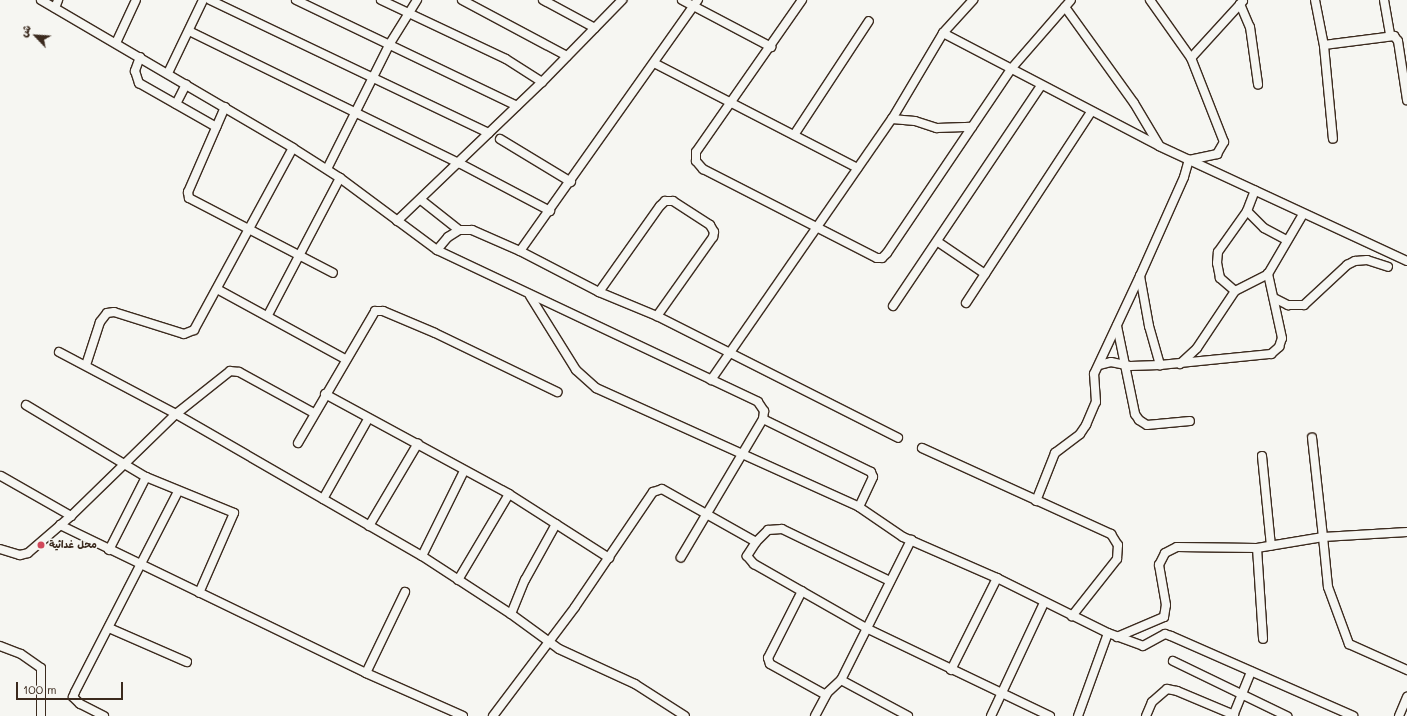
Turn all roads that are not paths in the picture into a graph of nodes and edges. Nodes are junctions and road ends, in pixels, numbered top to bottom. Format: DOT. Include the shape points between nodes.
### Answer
graph roads {
  1 [pos="41,0"];
  2 [pos="136,0"];
  3 [pos="203,0"];
  4 [pos="210,0"];
  5 [pos="296,0"];
  6 [pos="381,0"];
  7 [pos="417,0"];
  8 [pos="462,0"];
  9 [pos="544,0"];
  10 [pos="682,0"];
  11 [pos="802,0"];
  12 [pos="973,0"];
  13 [pos="1071,0"];
  14 [pos="1315,0"];
  15 [pos="1384,0"];
  16 [pos="618,1"];
  17 [pos="1154,2"];
  18 [pos="1241,2"];
  19 [pos="696,3"];
  20 [pos="56,4"];
  21 [pos="1065,7"];
  22 [pos="408,13"];
  23 [pos="868,21"];
  24 [pos="595,28"];
  25 [pos="189,31"];
  26 [pos="943,33"];
  27 [pos="1390,35"];
  28 [pos="116,43"];
  29 [pos="389,45"];
  30 [pos="1324,45"];
  31 [pos="771,47"];
  32 [pos="567,56"];
  33 [pos="140,57"];
  34 [pos="1191,58"];
  35 [pos="654,63"];
  36 [pos="1011,69"];
  37 [pos="168,74"];
  38 [pos="371,79"];
  39 [pos="542,82"];
  40 [pos="186,84"];
  41 [pos="1258,84"];
  42 [pos="1041,86"];
  43 [pos="1407,100"];
  44 [pos="731,102"];
  45 [pos="176,104"];
  46 [pos="517,106"];
  47 [pos="225,107"];
  48 [pos="355,112"];
  49 [pos="1091,112"];
  50 [pos="892,119"];
  51 [pos="216,127"];
  52 [pos="972,127"];
  53 [pos="489,133"];
  54 [pos="794,135"];
  55 [pos="500,139"];
  56 [pos="1333,139"];
  57 [pos="1159,146"];
  58 [pos="293,148"];
  59 [pos="1189,160"];
  60 [pos="459,163"];
  61 [pos="857,168"];
  62 [pos="327,170"];
  63 [pos="340,178"];
  64 [pos="571,182"];
  65 [pos="1254,190"];
  66 [pos="421,200"];
  67 [pos="550,211"];
  68 [pos="1247,211"];
  69 [pos="1303,214"];
  70 [pos="397,221"];
  71 [pos="817,228"];
  72 [pos="248,229"];
  73 [pos="459,230"];
  74 [pos="1287,240"];
  75 [pos="938,242"];
  76 [pos="437,250"];
  77 [pos="520,251"];
  78 [pos="299,256"];
  79 [pos="1407,261"];
  80 [pos="1388,267"];
  81 [pos="333,274"];
  82 [pos="985,274"];
  83 [pos="1268,274"];
  84 [pos="1140,276"];
  85 [pos="216,289"];
  86 [pos="1235,291"];
  87 [pos="600,292"];
  88 [pos="530,295"];
  89 [pos="1274,298"];
  90 [pos="966,303"];
  91 [pos="892,306"];
  92 [pos="268,315"];
  93 [pos="657,316"];
  94 [pos="1117,326"];
  95 [pos="59,352"];
  96 [pos="730,353"];
  97 [pos="345,359"];
  98 [pos="1124,364"];
  99 [pos="1180,364"];
  100 [pos="86,365"];
  101 [pos="1099,365"];
  102 [pos="1160,365"];
  103 [pos="711,380"];
  104 [pos="557,392"];
  105 [pos="325,394"];
  106 [pos="26,405"];
  107 [pos="314,413"];
  108 [pos="176,414"];
  109 [pos="368,419"];
  110 [pos="763,419"];
  111 [pos="1190,421"];
  112 [pos="898,438"];
  113 [pos="1312,438"];
  114 [pos="298,443"];
  115 [pos="418,443"];
  116 [pos="922,448"];
  117 [pos="742,454"];
  118 [pos="1262,456"];
  119 [pos="124,462"];
  120 [pos="464,471"];
  121 [pos="1,476"];
  122 [pos="146,477"];
  123 [pos="178,492"];
  124 [pos="509,494"];
  125 [pos="323,499"];
  126 [pos="1036,501"];
  127 [pos="859,507"];
  128 [pos="706,515"];
  129 [pos="71,516"];
  130 [pos="556,524"];
  131 [pos="60,526"];
  132 [pos="369,526"];
  133 [pos="1407,532"];
  134 [pos="1323,537"];
  135 [pos="911,540"];
  136 [pos="756,542"];
  137 [pos="1270,546"];
  138 [pos="1257,548"];
  139 [pos="0,549"];
  140 [pos="109,550"];
  141 [pos="422,556"];
  142 [pos="681,556"];
  143 [pos="609,558"];
  144 [pos="142,566"];
  145 [pos="997,578"];
  146 [pos="458,580"];
  147 [pos="890,581"];
  148 [pos="802,591"];
  149 [pos="405,592"];
  150 [pos="199,593"];
  151 [pos="1044,603"];
  152 [pos="511,614"];
  153 [pos="1072,616"];
  154 [pos="109,628"];
  155 [pos="866,628"];
  156 [pos="1108,633"];
  157 [pos="1117,637"];
  158 [pos="1263,639"];
  159 [pos="549,641"];
  160 [pos="0,646"];
  161 [pos="1173,661"];
  162 [pos="187,662"];
  163 [pos="951,670"];
  164 [pos="1407,670"];
  165 [pos="1251,672"];
  166 [pos="366,673"];
  167 [pos="841,680"];
  168 [pos="1001,693"];
  169 [pos="826,695"];
  170 [pos="1243,695"];
  171 [pos="1407,698"];
  172 [pos="40,716"];
  173 [pos="104,716"];
  174 [pos="463,716"];
  175 [pos="493,716"];
  176 [pos="685,716"];
  177 [pos="815,716"];
  178 [pos="908,716"];
  179 [pos="991,716"];
  180 [pos="1050,716"];
  181 [pos="1078,716"];
  182 [pos="1146,716"];
  183 [pos="1234,716"];
  184 [pos="1287,716"];
  185 [pos="1353,716"];
  186 [pos="1399,716"];
  1 -- 20 [label="street"];
  2 -- 28 [label="street"];
  3 -- 25 [label="street"];
  4 -- 38 [label="street"];
  5 -- 29 [label="street"];
  6 -- 22 [label="street"];
  7 -- 22 [label="street"];
  8 -- 32 [label="street"];
  9 -- 24 [label="street"];
  10 -- 19 [label="street"];
  11 -- 31 [label="street"];
  12 -- 26 [label="street"];
  13 -- 21 [label="street"];
  14 -- 30 [label="street"];
  15 -- 27 [label="street"];
  16 -- 24 [label="street"];
  17 -- 34 [label="street"];
  18 -- 34 [label="street"];
  18 -- 41 [label="street" via="1250,27"];
  19 -- 31 [label="street"];
  19 -- 35 [label="street"];
  20 -- 28 [label="street"];
  21 -- 36 [label="street"];
  21 -- 57 [label="street" via="1134,103"];
  22 -- 29 [label="street"];
  22 -- 39 [label="street" via="506,59"];
  23 -- 54 [label="street"];
  24 -- 32 [label="street"];
  25 -- 37 [label="street"];
  25 -- 48 [label="street"];
  26 -- 36 [label="street"];
  26 -- 50 [label="street"];
  27 -- 30 [label="street"];
  27 -- 43 [label="street" via="1398,41"];
  28 -- 33 [label="street"];
  29 -- 38 [label="street"];
  29 -- 46 [label="street"];
  30 -- 56 [label="street"];
  31 -- 44 [label="street"];
  32 -- 39 [label="street"];
  33 -- 37 [label="street"];
  33 -- 45 [label="street" via="135,71 137,80"];
  34 -- 59 [label="street" via="1224,142 1217,154"];
  35 -- 44 [label="street"];
  35 -- 64 [label="street" via="604,131"];
  36 -- 42 [label="street"];
  36 -- 52 [label="street"];
  37 -- 40 [label="street"];
  38 -- 48 [label="street"];
  38 -- 53 [label="street"];
  39 -- 46 [label="street"];
  40 -- 45 [label="street"];
  40 -- 47 [label="street"];
  42 -- 49 [label="street"];
  42 -- 75 [label="street"];
  44 -- 54 [label="street"];
  44 -- 71 [label="street" via="696,152 696,161 703,169"];
  45 -- 51 [label="street"];
  46 -- 53 [label="street"];
  47 -- 51 [label="street"];
  47 -- 58 [label="street"];
  48 -- 60 [label="street"];
  48 -- 62 [label="street"];
  49 -- 57 [label="street"];
  49 -- 82 [label="street"];
  50 -- 52 [label="street" via="915,121 936,128"];
  50 -- 61 [label="street"];
  51 -- 72 [label="street" via="188,196"];
  52 -- 71 [label="street" via="882,258 871,256"];
  53 -- 60 [label="street"];
  54 -- 61 [label="street"];
  55 -- 64 [label="street"];
  57 -- 59 [label="street"];
  58 -- 62 [label="street"];
  58 -- 72 [label="street"];
  59 -- 65 [label="street"];
  59 -- 84 [label="street" via="1184,177"];
  60 -- 66 [label="street"];
  60 -- 67 [label="street"];
  61 -- 71 [label="street"];
  62 -- 63 [label="street"];
  63 -- 70 [label="street"];
  63 -- 78 [label="street"];
  64 -- 67 [label="street"];
  65 -- 68 [label="street"];
  65 -- 69 [label="street"];
  66 -- 70 [label="street"];
  66 -- 73 [label="street"];
  67 -- 77 [label="street"];
  68 -- 74 [label="street" via="1264,228"];
  68 -- 86 [label="street" via="1218,252 1220,278"];
  69 -- 74 [label="street"];
  69 -- 79 [label="street"];
  70 -- 76 [label="street"];
  71 -- 96 [label="street"];
  72 -- 78 [label="street"];
  72 -- 85 [label="street"];
  73 -- 76 [label="street" via="448,237"];
  73 -- 77 [label="street" via="472,230"];
  74 -- 83 [label="street"];
  75 -- 82 [label="street"];
  75 -- 91 [label="street"];
  76 -- 88 [label="street"];
  77 -- 87 [label="street"];
  78 -- 81 [label="street"];
  78 -- 92 [label="street"];
  80 -- 89 [label="street" via="1367,260 1351,263 1304,305 1288,305"];
  82 -- 90 [label="street"];
  83 -- 86 [label="street"];
  83 -- 89 [label="street"];
  84 -- 94 [label="street"];
  84 -- 102 [label="street" via="1149,326"];
  85 -- 92 [label="street"];
  85 -- 100 [label="street" via="194,330 188,334 114,312 107,313 100,322"];
  86 -- 99 [label="street" via="1197,348"];
  87 -- 93 [label="street"];
  87 -- 93 [label="street" via="660,206 665,201 673,201 710,225 714,232"];
  88 -- 103 [label="street"];
  88 -- 117 [label="street" via="576,370 589,383"];
  89 -- 99 [label="street" via="1282,338 1276,351 1271,354"];
  92 -- 97 [label="street"];
  93 -- 96 [label="street"];
  94 -- 98 [label="street"];
  94 -- 101 [label="street"];
  95 -- 100 [label="street"];
  96 -- 103 [label="street"];
  96 -- 112 [label="street"];
  97 -- 104 [label="street" via="371,315 375,311 383,311"];
  97 -- 105 [label="street"];
  98 -- 101 [label="street" via="1111,362"];
  98 -- 102 [label="street"];
  98 -- 111 [label="street" via="1135,414 1142,423 1147,425"];
  99 -- 102 [label="street"];
  100 -- 108 [label="street"];
  101 -- 126 [label="street" via="1093,379 1096,402 1086,425 1080,434 1055,453"];
  103 -- 110 [label="street" via="758,402 763,408"];
  105 -- 107 [label="street"];
  105 -- 109 [label="street"];
  106 -- 119 [label="street"];
  107 -- 108 [label="street" via="233,370"];
  107 -- 114 [label="street"];
  108 -- 119 [label="street"];
  108 -- 125 [label="street"];
  109 -- 115 [label="street"];
  109 -- 125 [label="street"];
  110 -- 117 [label="street"];
  110 -- 127 [label="street" via="871,472 873,479"];
  113 -- 134 [label="street"];
  115 -- 120 [label="street"];
  115 -- 132 [label="street"];
  116 -- 126 [label="street"];
  117 -- 127 [label="street"];
  117 -- 128 [label="street"];
  118 -- 137 [label="street"];
  119 -- 122 [label="street"];
  119 -- 129 [label="street"];
  120 -- 124 [label="street"];
  120 -- 141 [label="street"];
  121 -- 129 [label="street"];
  122 -- 123 [label="street"];
  122 -- 140 [label="street"];
  123 -- 144 [label="street"];
  123 -- 150 [label="street" via="234,513"];
  124 -- 130 [label="street"];
  124 -- 146 [label="street"];
  125 -- 132 [label="street"];
  126 -- 153 [label="street" via="1099,527 1111,534 1118,546 1117,559"];
  127 -- 135 [label="street"];
  128 -- 136 [label="street"];
  128 -- 142 [label="street"];
  128 -- 143 [label="street" via="666,490 658,489 653,492"];
  129 -- 131 [label="street"];
  130 -- 143 [label="street"];
  130 -- 152 [label="street" via="525,580"];
  131 -- 139 [label="street" via="28,553 20,555"];
  131 -- 140 [label="street"];
  132 -- 141 [label="street"];
  133 -- 134 [label="street"];
  134 -- 137 [label="street"];
  134 -- 164 [label="street" via="1328,587 1348,644"];
  135 -- 145 [label="street"];
  135 -- 147 [label="street"];
  136 -- 147 [label="street" via="768,530 782,529"];
  136 -- 148 [label="street" via="748,556 750,560"];
  137 -- 138 [label="street"];
  138 -- 157 [label="street" via="1178,547 1165,553 1159,565 1166,605 1164,617"];
  138 -- 158 [label="street"];
  140 -- 144 [label="street"];
  141 -- 146 [label="street"];
  143 -- 159 [label="street"];
  144 -- 150 [label="street"];
  144 -- 154 [label="street"];
  145 -- 151 [label="street"];
  145 -- 163 [label="street"];
  146 -- 152 [label="street"];
  147 -- 155 [label="street"];
  148 -- 155 [label="street"];
  148 -- 169 [label="street" via="768,658 770,664"];
  149 -- 166 [label="street"];
  150 -- 166 [label="street"];
  151 -- 153 [label="street"];
  151 -- 168 [label="street"];
  152 -- 159 [label="street"];
  153 -- 156 [label="street"];
  154 -- 162 [label="street"];
  154 -- 173 [label="street" via="73,697 80,704"];
  155 -- 163 [label="street"];
  155 -- 167 [label="street"];
  156 -- 157 [label="street"];
  156 -- 181 [label="street"];
  157 -- 165 [label="street" via="1143,646 1168,635"];
  159 -- 175 [label="street"];
  159 -- 176 [label="street" via="559,649 635,684"];
  160 -- 172 [label="street" via="21,654 41,668"];
  161 -- 170 [label="street"];
  163 -- 168 [label="street"];
  165 -- 170 [label="street"];
  165 -- 185 [label="street" via="1300,690"];
  166 -- 174 [label="street"];
  167 -- 169 [label="street"];
  167 -- 178 [label="street"];
  168 -- 179 [label="street"];
  168 -- 180 [label="street"];
  169 -- 177 [label="street"];
  170 -- 183 [label="street"];
  170 -- 184 [label="street"];
  171 -- 186 [label="street"];
  182 -- 183 [label="street" via="1152,702 1167,689 1178,690"];
}
